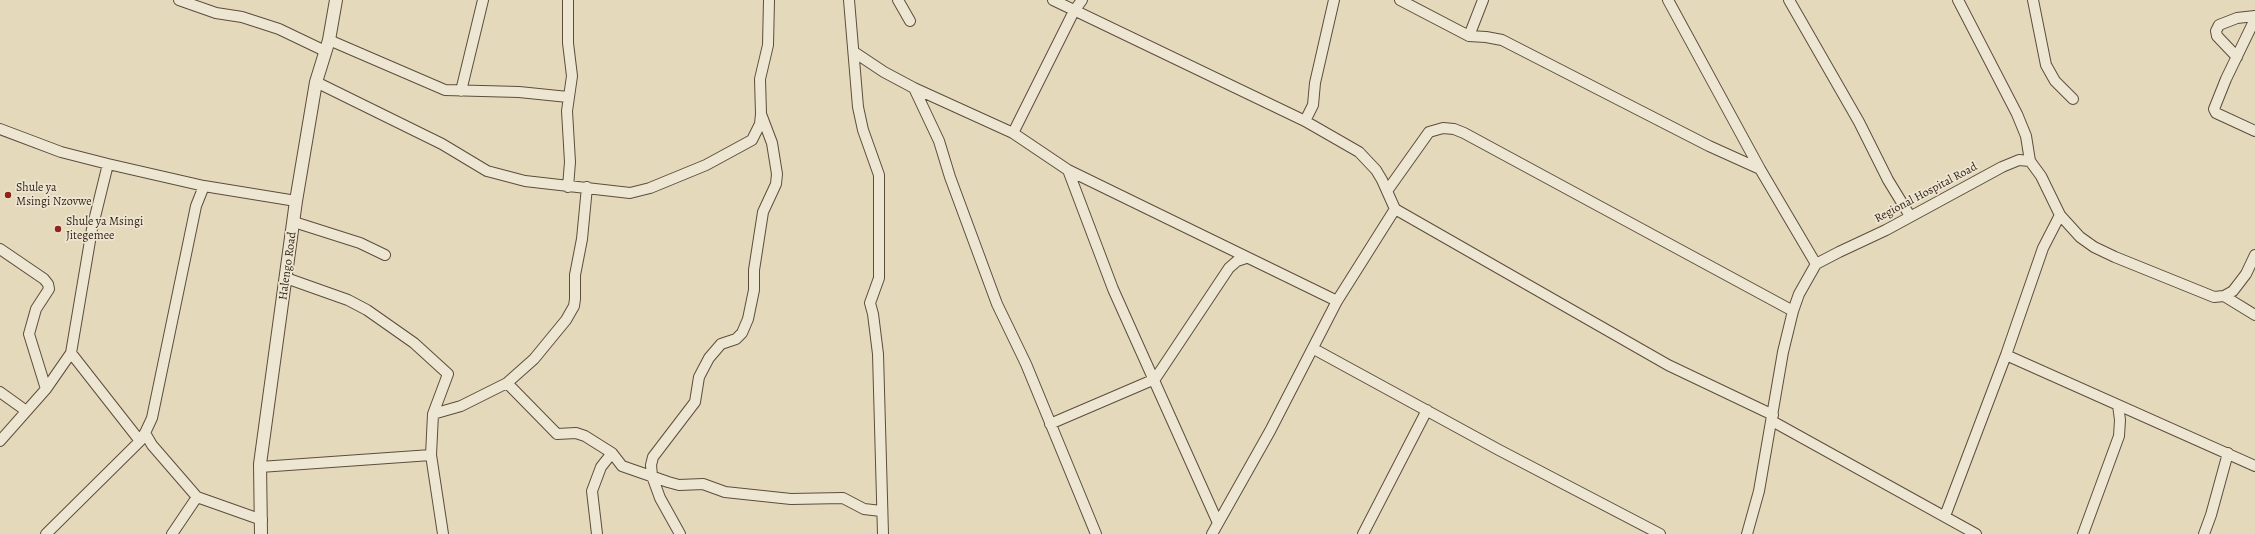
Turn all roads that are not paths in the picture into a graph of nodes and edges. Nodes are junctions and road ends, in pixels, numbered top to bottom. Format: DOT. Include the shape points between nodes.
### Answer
graph roads {
  1 [pos="179,0"];
  2 [pos="336,0"];
  3 [pos="483,0"];
  4 [pos="568,0"];
  5 [pos="769,0"];
  6 [pos="849,0"];
  7 [pos="898,0"];
  8 [pos="1053,0"];
  9 [pos="1082,0"];
  10 [pos="1334,0"];
  11 [pos="1400,0"];
  12 [pos="1483,0"];
  13 [pos="1668,0"];
  14 [pos="1789,0"];
  15 [pos="1958,0"];
  16 [pos="2033,0"];
  17 [pos="1074,11"];
  18 [pos="2255,16"];
  19 [pos="2255,19"];
  20 [pos="910,21"];
  21 [pos="1469,36"];
  22 [pos="327,45"];
  23 [pos="854,52"];
  24 [pos="2237,57"];
  25 [pos="316,82"];
  26 [pos="914,88"];
  27 [pos="461,91"];
  28 [pos="568,97"];
  29 [pos="2073,99"];
  30 [pos="762,114"];
  31 [pos="1305,121"];
  32 [pos="0,129"];
  33 [pos="2255,131"];
  34 [pos="1013,133"];
  35 [pos="2030,162"];
  36 [pos="108,164"];
  37 [pos="1760,169"];
  38 [pos="1068,170"];
  39 [pos="204,186"];
  40 [pos="568,187"];
  41 [pos="587,187"];
  42 [pos="1387,191"];
  43 [pos="296,201"];
  44 [pos="1395,209"];
  45 [pos="2060,215"];
  46 [pos="1910,216"];
  47 [pos="294,222"];
  48 [pos="0,249"];
  49 [pos="385,255"];
  50 [pos="2255,255"];
  51 [pos="1246,258"];
  52 [pos="1816,264"];
  53 [pos="286,278"];
  54 [pos="2224,296"];
  55 [pos="1337,301"];
  56 [pos="1793,312"];
  57 [pos="2255,315"];
  58 [pos="1314,349"];
  59 [pos="71,353"];
  60 [pos="2006,355"];
  61 [pos="1155,380"];
  62 [pos="507,383"];
  63 [pos="46,388"];
  64 [pos="0,392"];
  65 [pos="2118,405"];
  66 [pos="25,410"];
  67 [pos="1427,410"];
  68 [pos="433,414"];
  69 [pos="1772,418"];
  70 [pos="1050,424"];
  71 [pos="142,437"];
  72 [pos="0,441"];
  73 [pos="612,453"];
  74 [pos="2228,453"];
  75 [pos="431,455"];
  76 [pos="2255,466"];
  77 [pos="260,467"];
  78 [pos="652,476"];
  79 [pos="197,496"];
  80 [pos="881,511"];
  81 [pos="1945,516"];
  82 [pos="262,520"];
  83 [pos="1218,523"];
  84 [pos="46,534"];
  85 [pos="172,534"];
  86 [pos="262,534"];
  87 [pos="444,534"];
  88 [pos="596,534"];
  89 [pos="680,534"];
  90 [pos="883,534"];
  91 [pos="1096,534"];
  92 [pos="1212,534"];
  93 [pos="1363,534"];
  94 [pos="1660,534"];
  95 [pos="1747,534"];
  96 [pos="1976,534"];
  97 [pos="2083,534"];
  98 [pos="2204,534"];
  1 -- 22 [label="street" via="216,13 242,17"];
  2 -- 22 [label="street, Halengo Road"];
  3 -- 27 [label="street"];
  4 -- 28 [label="street" via="568,43 572,76"];
  5 -- 30 [label="street" via="768,46 760,79"];
  6 -- 23 [label="street"];
  7 -- 20 [label="street"];
  8 -- 17 [label="street"];
  9 -- 17 [label="street"];
  10 -- 31 [label="street" via="1315,83 1313,105"];
  11 -- 21 [label="street"];
  12 -- 21 [label="street"];
  13 -- 37 [label="street"];
  14 -- 46 [label="street"];
  15 -- 35 [label="street" via="2018,114 2026,136"];
  16 -- 29 [label="street" via="2046,65 2055,81"];
  17 -- 31 [label="street"];
  17 -- 34 [label="street"];
  18 -- 24 [label="street" via="2237,18 2219,25 2216,31 2217,36"];
  19 -- 24 [label="street"];
  21 -- 37 [label="street" via="1502,40 1709,146"];
  22 -- 25 [label="street, Halengo Road"];
  22 -- 27 [label="street" via="437,87"];
  23 -- 26 [label="street"];
  23 -- 80 [label="street" via="862,130 879,175 879,278 870,303 878,354"];
  24 -- 33 [label="street" via="2214,109 2216,113"];
  25 -- 40 [label="street" via="442,144 488,171 525,181"];
  25 -- 43 [label="street, Halengo Road"];
  26 -- 34 [label="street"];
  26 -- 70 [label="street" via="939,141 997,304 1026,364"];
  27 -- 28 [label="street" via="519,92"];
  28 -- 40 [label="street"];
  30 -- 41 [label="street" via="758,131 752,140 732,153 669,181 630,193"];
  30 -- 78 [label="street" via="772,142 777,174 776,184 764,212 748,319 742,333 736,339 721,344 709,358 699,377 695,402 653,457"];
  31 -- 42 [label="street" via="1359,152 1376,170"];
  32 -- 36 [label="street" via="61,152"];
  34 -- 38 [label="street"];
  35 -- 45 [label="street"];
  35 -- 46 [label="street, Regional Hospital Road" via="2019,160 2002,167"];
  36 -- 39 [label="street"];
  36 -- 59 [label="street" via="92,229"];
  37 -- 52 [label="street"];
  38 -- 51 [label="street"];
  38 -- 61 [label="street" via="1113,289"];
  39 -- 43 [label="street"];
  39 -- 71 [label="street" via="196,206 155,405"];
  40 -- 41 [label="street"];
  41 -- 62 [label="street" via="582,239 575,275 574,306 566,320 534,359"];
  42 -- 44 [label="street"];
  42 -- 56 [label="street" via="1429,132 1443,128 1454,130 1464,133"];
  43 -- 47 [label="street, Halengo Road"];
  44 -- 55 [label="street"];
  44 -- 69 [label="street" via="1668,365"];
  45 -- 54 [label="street" via="2080,237 2094,247 2214,297"];
  45 -- 60 [label="street" via="2043,248"];
  46 -- 52 [label="street, Regional Hospital Road"];
  47 -- 49 [label="street" via="360,243"];
  47 -- 53 [label="street, Halengo Road"];
  48 -- 63 [label="street" via="48,284 49,289 36,310 29,334"];
  50 -- 54 [label="street" via="2234,291"];
  51 -- 55 [label="street"];
  51 -- 61 [label="street" via="1229,268"];
  52 -- 56 [label="street" via="1799,294"];
  53 -- 68 [label="street" via="348,300 367,310 438,363 448,374 448,379"];
  53 -- 77 [label="street, Halengo Road"];
  54 -- 57 [label="street"];
  55 -- 58 [label="street"];
  56 -- 69 [label="street"];
  58 -- 67 [label="street"];
  58 -- 83 [label="street"];
  59 -- 63 [label="street"];
  59 -- 71 [label="street"];
  60 -- 65 [label="street"];
  60 -- 81 [label="street"];
  61 -- 70 [label="street"];
  61 -- 83 [label="street"];
  62 -- 68 [label="street" via="461,406"];
  62 -- 73 [label="street" via="557,434 585,436"];
  63 -- 66 [label="street"];
  64 -- 66 [label="street"];
  65 -- 74 [label="street"];
  65 -- 97 [label="street" via="2119,436"];
  66 -- 72 [label="street"];
  67 -- 93 [label="street"];
  67 -- 94 [label="street"];
  68 -- 75 [label="street"];
  69 -- 81 [label="street"];
  69 -- 95 [label="street" via="1759,491"];
  70 -- 91 [label="street"];
  71 -- 79 [label="street"];
  71 -- 84 [label="street"];
  73 -- 78 [label="street" via="622,466"];
  73 -- 88 [label="street" via="601,467 592,491"];
  74 -- 76 [label="street"];
  74 -- 98 [label="street"];
  75 -- 77 [label="street"];
  75 -- 87 [label="street"];
  77 -- 82 [label="street, Halengo Road"];
  78 -- 80 [label="street" via="679,485 702,484 725,492 791,499 843,498 864,509"];
  78 -- 89 [label="street" via="660,498"];
  79 -- 82 [label="street"];
  79 -- 85 [label="street"];
  80 -- 90 [label="street"];
  81 -- 96 [label="street"];
  82 -- 86 [label="street, Halengo Road"];
  83 -- 92 [label="street"];
}
